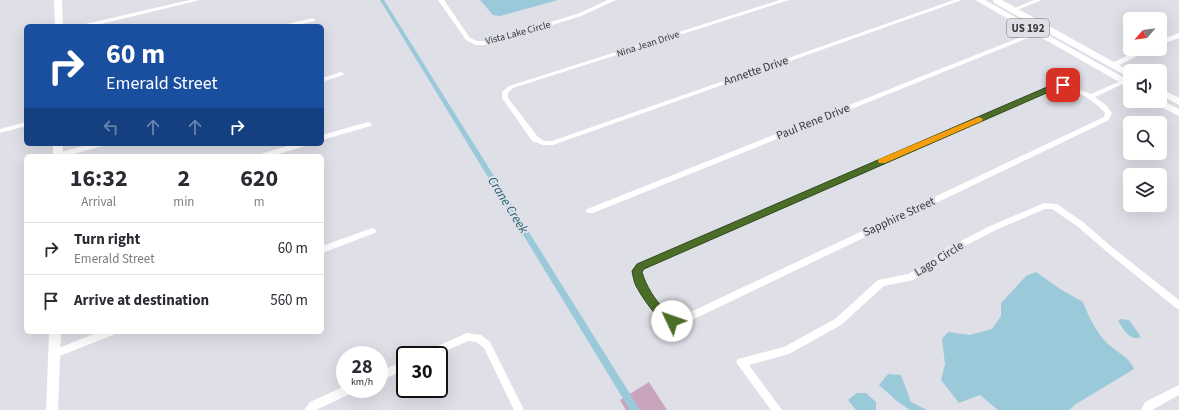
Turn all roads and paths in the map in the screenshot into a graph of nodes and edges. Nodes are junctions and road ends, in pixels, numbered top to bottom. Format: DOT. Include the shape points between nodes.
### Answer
graph roads {
  1 [pos="58,0"];
  2 [pos="197,0"];
  3 [pos="441,0"];
  4 [pos="613,0"];
  5 [pos="786,0"];
  6 [pos="959,0"];
  7 [pos="996,0"];
  8 [pos="1039,0"];
  9 [pos="982,2"];
  10 [pos="1013,10"];
  11 [pos="314,20"];
  12 [pos="59,24"];
  13 [pos="94,24"];
  14 [pos="295,24"];
  15 [pos="1036,33"];
  16 [pos="1179,35"];
  17 [pos="1064,38"];
  18 [pos="1167,40"];
  19 [pos="1132,56"];
  20 [pos="1084,59"];
  21 [pos="1112,65"];
  22 [pos="342,74"];
  23 [pos="1123,76"];
  24 [pos="1123,78"];
  25 [pos="324,79"];
  26 [pos="1123,83"];
  27 [pos="1167,95"];
  28 [pos="1090,97"];
  29 [pos="1179,102"];
  30 [pos="1167,106"];
  31 [pos="1179,113"];
  32 [pos="368,124"];
  33 [pos="24,125"];
  34 [pos="0,132"];
  35 [pos="324,137"];
  36 [pos="554,143"];
  37 [pos="92,146"];
  38 [pos="296,146"];
  39 [pos="65,154"];
  40 [pos="270,154"];
  41 [pos="590,211"];
  42 [pos="372,231"];
  43 [pos="324,249"];
  44 [pos="1179,304"];
  45 [pos="55,334"];
  46 [pos="105,334"];
  47 [pos="447,346"];
  48 [pos="54,354"];
  49 [pos="1179,390"];
  50 [pos="336,395"];
  51 [pos="52,410"];
  52 [pos="309,410"];
  53 [pos="519,410"];
  54 [pos="777,410"];
  55 [pos="1146,410"];
  1 -- 12 [label="street"];
  2 -- 13 [label="street"];
  3 -- 4 [label="street, Vista Lake Circle" via="468,39 476,43 488,43 579,15"];
  5 -- 36 [label="street, Nina Jean Drive" via="511,87 505,92 505,98 535,139"];
  6 -- 36 [label="street, Annette Drive"];
  7 -- 10 [label="main road, US 192"];
  8 -- 10 [label="street"];
  9 -- 10 [label="main road"];
  9 -- 15 [label="main road, US 192"];
  10 -- 17 [label="main road, US 192"];
  11 -- 14 [label="street"];
  15 -- 17 [label="main road"];
  15 -- 20 [label="main road, US 192"];
  15 -- 41 [label="street, Paul Rene Drive"];
  16 -- 18 [label="street"];
  17 -- 21 [label="main road, US 192"];
  19 -- 21 [label="street"];
  20 -- 21 [label="main road"];
  20 -- 24 [label="main road, US 192"];
  21 -- 23 [label="main road, US 192"];
  22 -- 25 [label="street"];
  26 -- 28 [label="street"];
  27 -- 29 [label="main road"];
  28 -- 28 [label="street, Sapphire Street" via="1109,113 1107,118 683,320 672,321 662,314 640,284 636,271 640,266 1057,86 1063,85"];
  30 -- 31 [label="main road"];
  32 -- 35 [label="street"];
  33 -- 34 [label="street"];
  37 -- 39 [label="street"];
  38 -- 40 [label="street"];
  42 -- 43 [label="street"];
  44 -- 54 [label="street, Lago Circle" via="1075,220 1054,206 1044,206 950,250 910,277 881,283 838,322 786,352 741,362"];
  45 -- 48 [label="street"];
  46 -- 48 [label="street"];
  47 -- 53 [label="street" via="467,337 478,338 487,345"];
  48 -- 51 [label="street"];
  49 -- 55 [label="street" via="1149,405"];
  50 -- 52 [label="street"];
}
